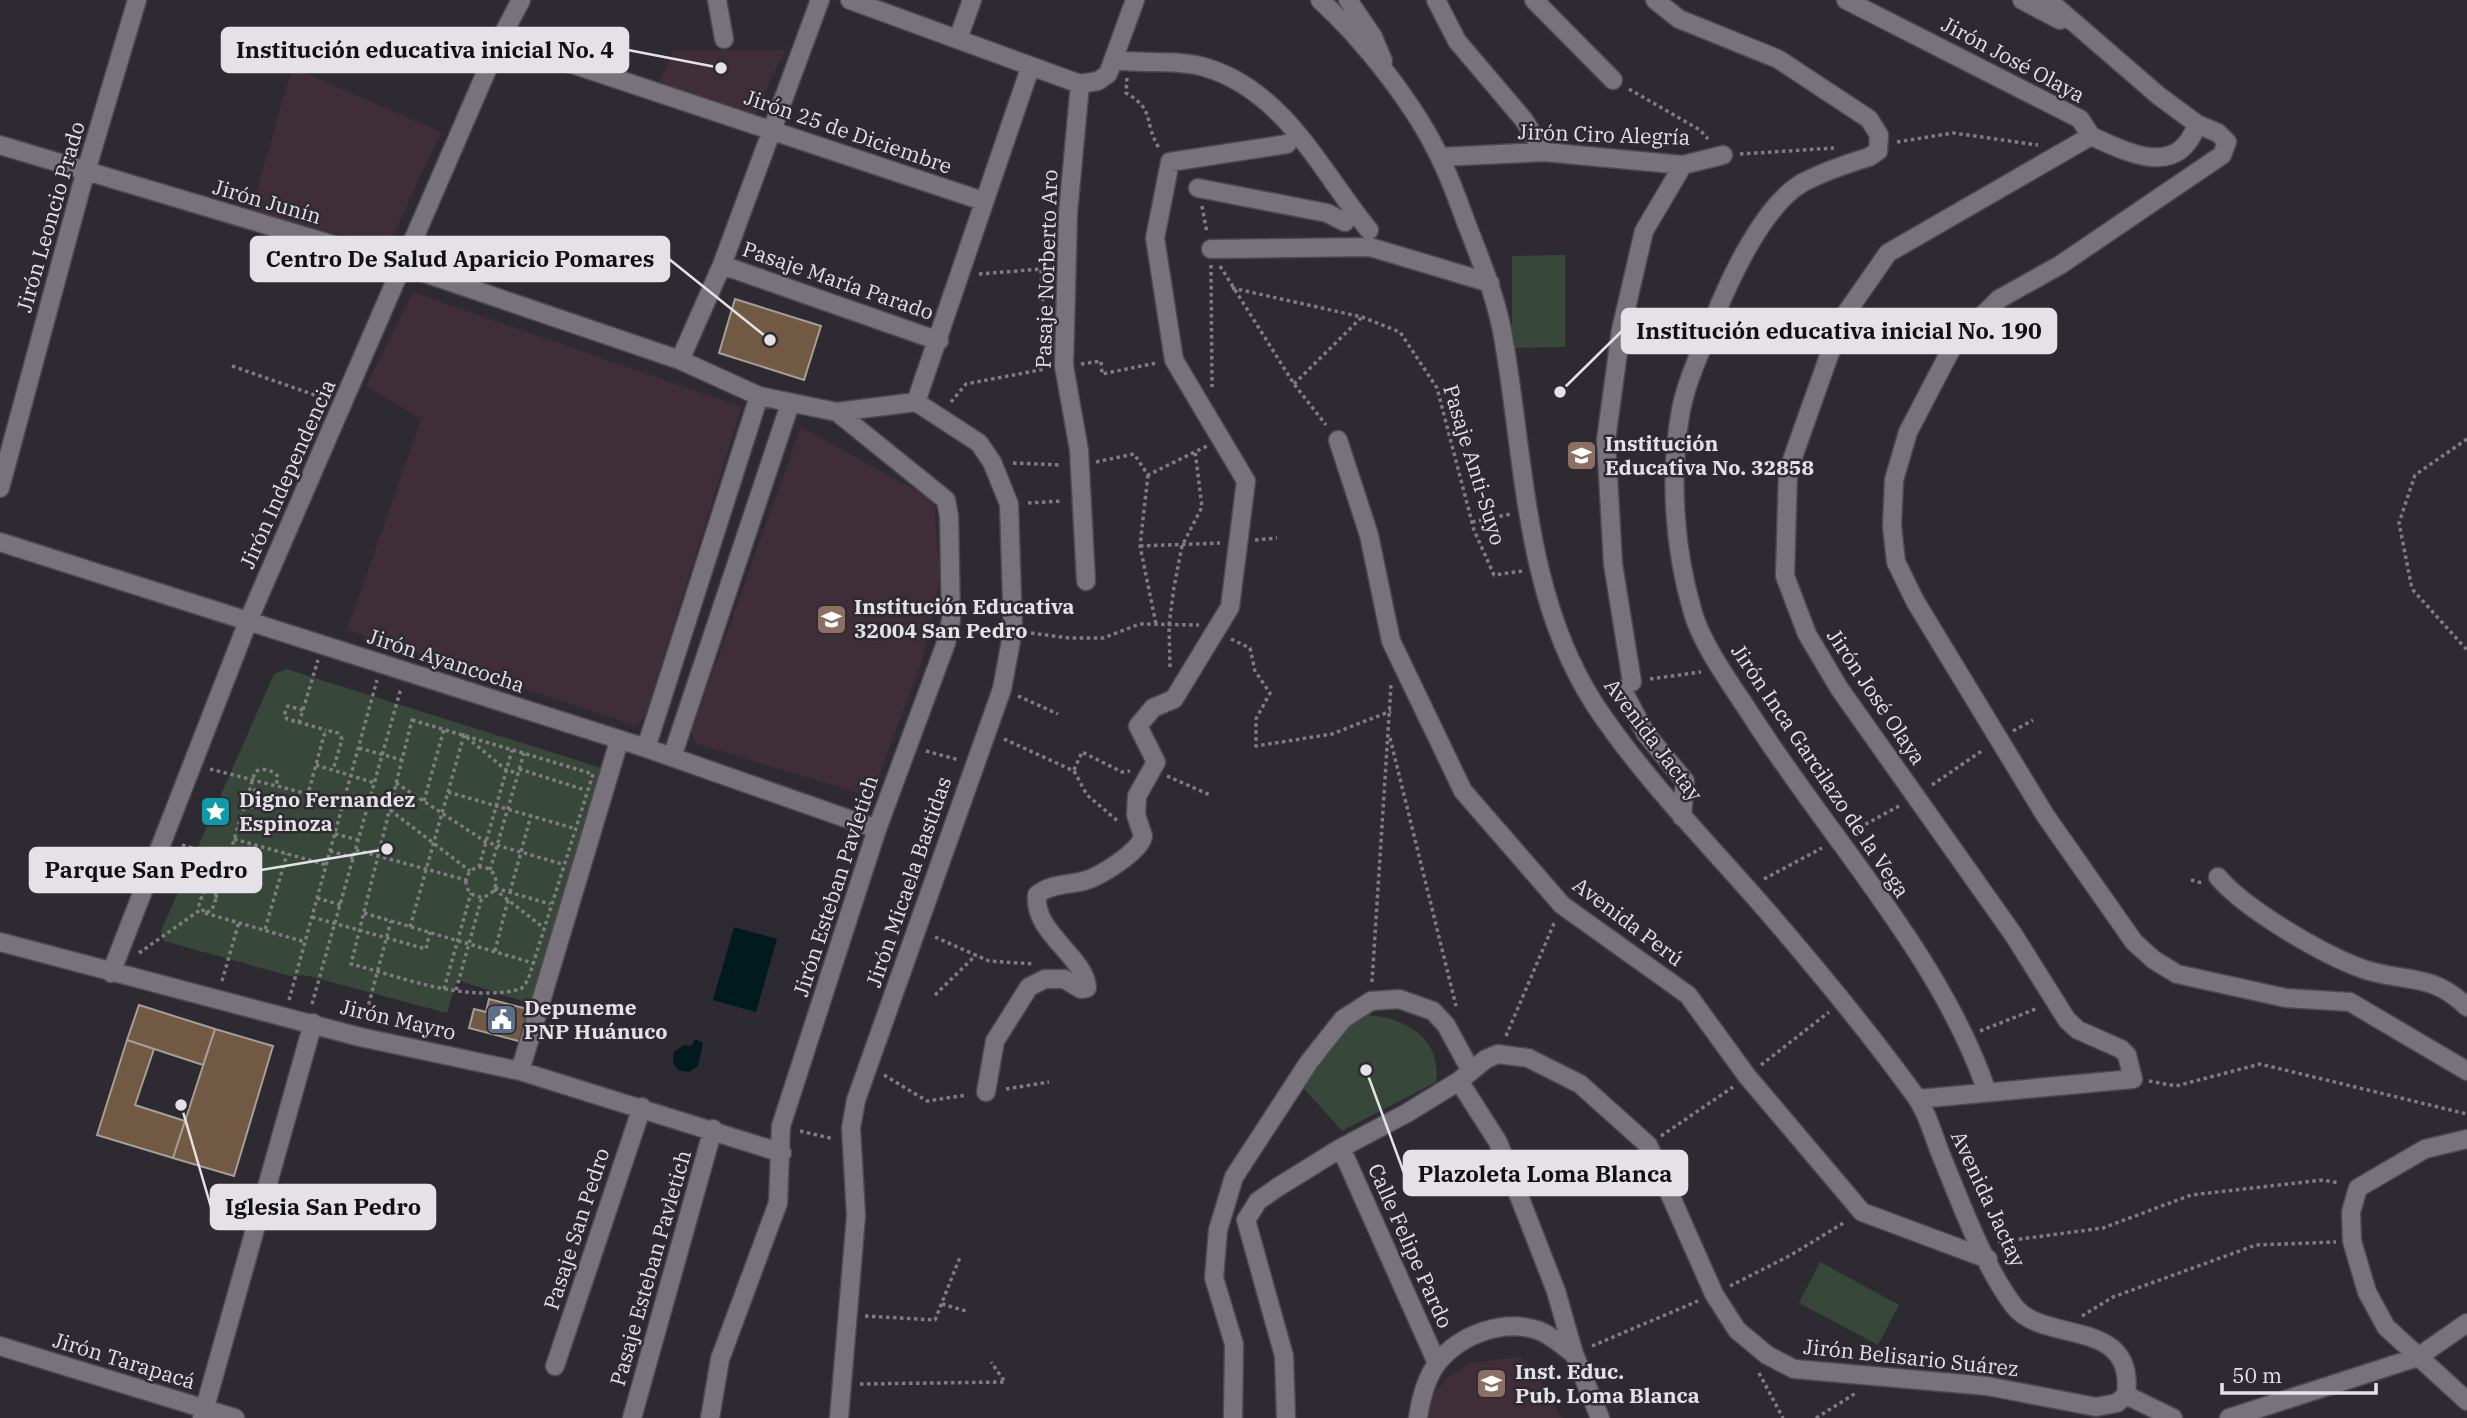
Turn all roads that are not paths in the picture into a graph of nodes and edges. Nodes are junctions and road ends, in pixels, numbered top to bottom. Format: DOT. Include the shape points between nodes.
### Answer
graph roads {
  1 [pos="137,0"];
  2 [pos="521,0"];
  3 [pos="717,0"];
  4 [pos="820,0"];
  5 [pos="850,0"];
  6 [pos="972,0"];
  7 [pos="1135,0"];
  8 [pos="1320,0"];
  9 [pos="1348,0"];
  10 [pos="1436,0"];
  11 [pos="1534,0"];
  12 [pos="1655,0"];
  13 [pos="1674,0"];
  14 [pos="1846,0"];
  15 [pos="2022,0"];
  16 [pos="2048,0"];
  17 [pos="1679,19"];
  18 [pos="2085,33"];
  19 [pos="724,38"];
  20 [pos="958,39"];
  21 [pos="500,40"];
  22 [pos="1110,67"];
  23 [pos="1030,68"];
  24 [pos="1389,76"];
  25 [pos="1613,80"];
  26 [pos="1080,84"];
  27 [pos="2197,124"];
  28 [pos="773,130"];
  29 [pos="2091,136"];
  30 [pos="0,145"];
  31 [pos="1287,145"];
  32 [pos="1545,152"];
  33 [pos="1723,155"];
  34 [pos="1440,157"];
  35 [pos="1684,165"];
  36 [pos="86,172"];
  37 [pos="1198,188"];
  38 [pos="983,201"];
  39 [pos="1345,222"];
  40 [pos="1369,230"];
  41 [pos="1210,249"];
  42 [pos="722,265"];
  43 [pos="404,266"];
  44 [pos="1490,283"];
  45 [pos="939,341"];
  46 [pos="680,360"];
  47 [pos="759,396"];
  48 [pos="916,402"];
  49 [pos="790,404"];
  50 [pos="837,412"];
  51 [pos="1338,440"];
  52 [pos="0,488"];
  53 [pos="0,542"];
  54 [pos="1086,580"];
  55 [pos="249,620"];
  56 [pos="620,741"];
  57 [pos="646,748"];
  58 [pos="672,757"];
  59 [pos="1682,817"];
  60 [pos="877,829"];
  61 [pos="2218,877"];
  62 [pos="0,942"];
  63 [pos="111,973"];
  64 [pos="2467,1007"];
  65 [pos="310,1022"];
  66 [pos="520,1071"];
  67 [pos="2467,1071"];
  68 [pos="1465,1076"];
  69 [pos="986,1092"];
  70 [pos="1987,1093"];
  71 [pos="1918,1099"];
  72 [pos="642,1107"];
  73 [pos="713,1129"];
  74 [pos="2467,1139"];
  75 [pos="1341,1148"];
  76 [pos="782,1153"];
  77 [pos="1984,1252"];
  78 [pos="2467,1322"];
  79 [pos="0,1346"];
  80 [pos="1574,1354"];
  81 [pos="2418,1357"];
  82 [pos="1437,1363"];
  83 [pos="555,1366"];
  84 [pos="2126,1395"];
  85 [pos="2467,1401"];
  86 [pos="203,1414"];
  87 [pos="235,1418"];
  88 [pos="632,1418"];
  89 [pos="710,1418"];
  90 [pos="839,1418"];
  91 [pos="1233,1418"];
  92 [pos="1286,1418"];
  93 [pos="1418,1418"];
  94 [pos="1600,1418"];
  95 [pos="2173,1418"];
  96 [pos="2230,1418"];
  1 -- 36 [label="street, Jirón Leoncio Prado"];
  2 -- 21 [label="street, Jirón Independencia"];
  3 -- 19 [label="street"];
  4 -- 28 [label="street"];
  5 -- 20 [label="street"];
  6 -- 20 [label="street"];
  7 -- 22 [label="street"];
  8 -- 24 [label="street, Avenida Jactay"];
  9 -- 24 [label="street" via="1373,37"];
  10 -- 32 [label="street" via="1457,41"];
  11 -- 25 [label="street"];
  12 -- 17 [label="street, Jirón Inca Garcilazo de la Vega"];
  13 -- 17 [label="street"];
  14 -- 29 [label="street, Jirón José Olaya" via="2080,119"];
  15 -- 18 [label="street"];
  16 -- 18 [label="street"];
  17 -- 70 [label="street, Jirón Inca Garcilazo de la Vega" via="1778,59 1870,119 1880,145 1869,157 1800,184 1770,212 1717,311 1682,408 1675,503 1693,614 1721,669 1915,952 1965,1037"];
  18 -- 27 [label="street"];
  20 -- 23 [label="street"];
  21 -- 28 [label="street, Jirón 25 de Diciembre"];
  21 -- 43 [label="street, Jirón Independencia"];
  22 -- 26 [label="street" via="1098,81"];
  22 -- 40 [label="street" via="1202,66 1246,83 1303,139"];
  23 -- 26 [label="street"];
  23 -- 38 [label="street"];
  24 -- 34 [label="street, Avenida Jactay"];
  26 -- 54 [label="street, Pasaje Norberto Aro" via="1068,213 1064,366 1079,466"];
  27 -- 29 [label="street" via="2184,147 2156,158 2141,158"];
  27 -- 67 [label="street" via="2227,142 2222,155 2060,265 1999,299 1954,344 1908,432 1894,480 1896,562 2045,815 2134,942 2154,960 2177,974 2286,998 2350,1002"];
  28 -- 38 [label="street, Jirón 25 de Diciembre"];
  28 -- 42 [label="street"];
  29 -- 70 [label="street, Jirón José Olaya" via="1888,253 1842,319 1788,471 1785,576 1803,623 1839,688 2013,934 2055,1002 2078,1030 2121,1049 2133,1079"];
  30 -- 36 [label="street, Jirón Junín"];
  31 -- 69 [label="street" via="1170,162 1155,238 1174,360 1246,481 1230,607 1174,699 1153,708 1138,726 1156,762 1137,796 1136,815 1143,830 1137,849 1087,880 1044,889 1037,895 1046,927 1084,976 1087,988 1064,979 1045,979 1029,987 995,1041"];
  32 -- 34 [label="street, Jirón Ciro Alegría"];
  32 -- 35 [label="street, Jirón Ciro Alegría"];
  33 -- 35 [label="street, Jirón Ciro Alegría"];
  34 -- 44 [label="street, Avenida Jactay"];
  35 -- 59 [label="street" via="1644,232 1621,330 1606,440 1613,564 1627,685 1646,734 1685,781"];
  36 -- 43 [label="street, Jirón Junín"];
  36 -- 52 [label="street, Jirón Leoncio Prado"];
  37 -- 39 [label="street" via="1327,212"];
  38 -- 45 [label="street"];
  41 -- 44 [label="street" via="1370,247"];
  42 -- 45 [label="street, Pasaje María Parado"];
  42 -- 46 [label="street"];
  43 -- 46 [label="street, Jirón Junín"];
  43 -- 55 [label="street, Jirón Independencia"];
  44 -- 59 [label="street, Avenida Jactay" via="1504,341 1539,569 1566,652 1595,705"];
  45 -- 48 [label="street"];
  46 -- 47 [label="street, Jirón Junín"];
  47 -- 49 [label="street, Jirón Junín"];
  47 -- 57 [label="street"];
  48 -- 50 [label="street"];
  48 -- 90 [label="street, Jirón Micaela Bastidas" via="979,443 992,462 1009,505 1013,630 1002,689 856,1100 851,1128 856,1216"];
  49 -- 50 [label="street, Jirón Junín"];
  49 -- 58 [label="street"];
  50 -- 60 [label="street, Jirón Esteban Pavletich" via="946,500 949,516 951,620 946,643"];
  51 -- 77 [label="street, Avenida Perú" via="1369,535 1391,641 1463,791 1562,905 1688,995 1748,1076 1863,1212"];
  53 -- 55 [label="street, Jirón Ayancocha"];
  55 -- 56 [label="street, Jirón Ayancocha"];
  55 -- 63 [label="street, Jirón Independencia"];
  56 -- 57 [label="street, Jirón Ayancocha"];
  56 -- 66 [label="street"];
  57 -- 58 [label="street, Jirón Ayancocha"];
  58 -- 60 [label="street, Jirón Ayancocha"];
  59 -- 71 [label="street, Avenida Jactay" via="1842,1002"];
  60 -- 76 [label="street, Jirón Esteban Pavletich" via="781,1126"];
  61 -- 64 [label="street" via="2266,918 2324,951 2365,970 2445,988"];
  62 -- 63 [label="street, Jirón Mayro"];
  63 -- 65 [label="street, Jirón Mayro"];
  65 -- 66 [label="street, Jirón Mayro"];
  65 -- 86 [label="street"];
  66 -- 72 [label="street, Jirón Mayro"];
  68 -- 75 [label="street"];
  68 -- 80 [label="street" via="1498,1142 1556,1292"];
  68 -- 84 [label="street, Jirón Belisario Suárez" via="1499,1054 1528,1058 1580,1084 1648,1145 1714,1294 1737,1330 1767,1355 1794,1369 1987,1386 2096,1407 2117,1403"];
  68 -- 91 [label="street" via="1446,1025 1433,1011 1399,999 1371,1001 1343,1019 1309,1062 1234,1177 1214,1252 1214,1278 1234,1344"];
  70 -- 71 [label="street"];
  71 -- 77 [label="street, Avenida Jactay"];
  72 -- 73 [label="street, Jirón Mayro"];
  72 -- 83 [label="street, Pasaje San Pedro"];
  73 -- 76 [label="street, Jirón Mayro"];
  73 -- 88 [label="street, Pasaje Esteban Pavletich"];
  74 -- 81 [label="street" via="2426,1149 2358,1188 2351,1212 2352,1241 2367,1292 2386,1327"];
  75 -- 82 [label="street, Calle Felipe Pardo"];
  75 -- 92 [label="street" via="1258,1201 1246,1220 1284,1356"];
  76 -- 89 [label="street, Jirón Esteban Pavletich" via="778,1203 720,1359"];
  77 -- 84 [label="street, Avenida Jactay" via="2016,1310 2110,1347 2128,1378"];
  78 -- 81 [label="street"];
  79 -- 86 [label="street, Jirón Tarapacá"];
  80 -- 82 [label="street" via="1540,1331 1516,1326 1488,1329 1459,1343"];
  80 -- 94 [label="street"];
  81 -- 85 [label="street"];
  81 -- 96 [label="street"];
  82 -- 93 [label="street"];
  84 -- 95 [label="street"];
  86 -- 87 [label="street, Jirón Tarapacá"];
}
